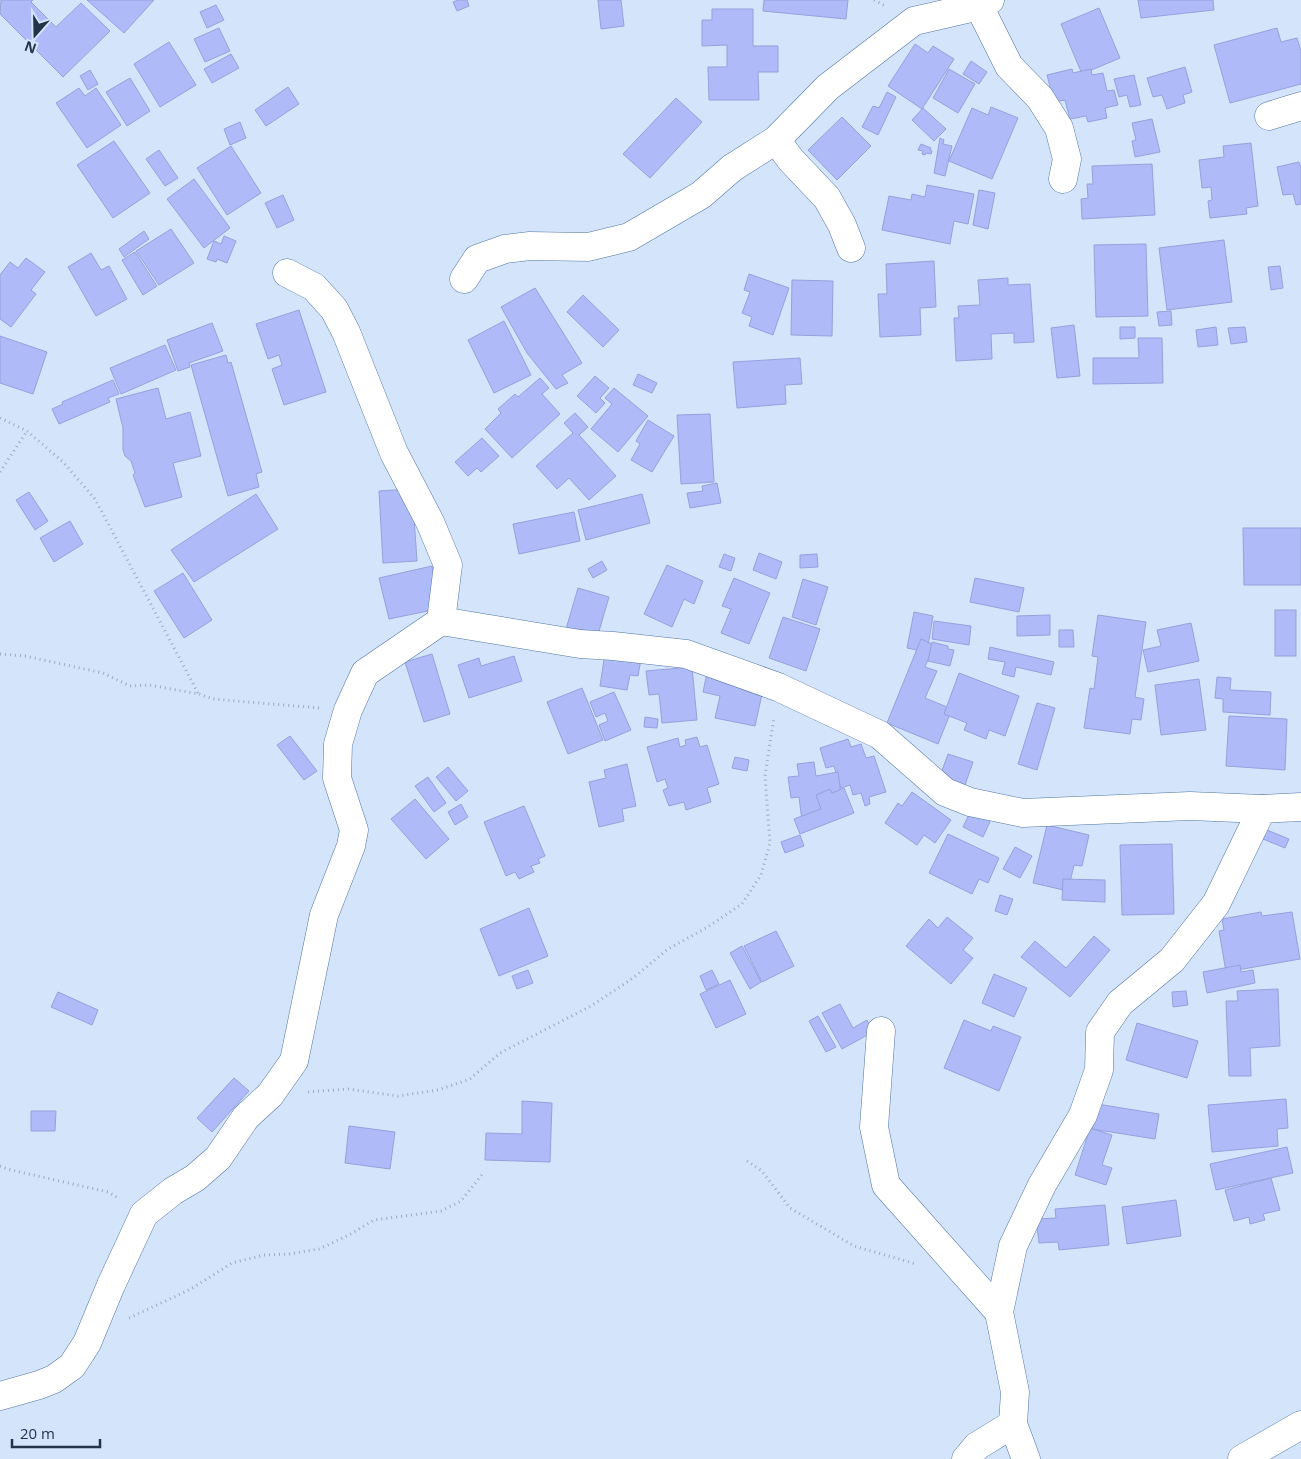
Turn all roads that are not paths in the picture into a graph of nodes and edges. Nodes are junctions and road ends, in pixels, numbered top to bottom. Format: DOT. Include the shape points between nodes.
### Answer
graph roads {
  1 [pos="984,3"];
  2 [pos="1301,106"];
  3 [pos="1269,116"];
  4 [pos="776,140"];
  5 [pos="1064,179"];
  6 [pos="851,248"];
  7 [pos="286,273"];
  8 [pos="464,279"];
  9 [pos="441,621"];
  10 [pos="1301,807"];
  11 [pos="1262,809"];
  12 [pos="881,1031"];
  13 [pos="1000,1312"];
  14 [pos="0,1396"];
  15 [pos="1013,1424"];
  16 [pos="1301,1425"];
  17 [pos="966,1459"];
  18 [pos="1026,1459"];
  19 [pos="1242,1459"];
  1 -- 4 [label="street" via="914,21 828,87"];
  1 -- 5 [label="street" via="1009,66 1040,98 1059,128 1067,160"];
  2 -- 3 [label="street"];
  4 -- 6 [label="street" via="826,198"];
  4 -- 8 [label="street" via="732,168 701,196 629,238 588,248 530,246 505,249 476,259"];
  7 -- 9 [label="street" via="314,287 334,309 346,332 394,452 448,565"];
  9 -- 11 [label="street" via="580,644 686,654 778,687 880,735 945,792 970,802 1023,813 1190,806"];
  9 -- 14 [label="street" via="365,673 348,710 338,744 337,778 354,830 324,915 294,1061 270,1095 246,1117 218,1158 144,1214 88,1343 72,1366 54,1379"];
  10 -- 11 [label="street"];
  11 -- 13 [label="street" via="1216,904 1172,960 1120,1003 1100,1032 1099,1070 1083,1115 1042,1185 1013,1246"];
  12 -- 13 [label="street" via="874,1127 886,1185"];
  13 -- 15 [label="street" via="1015,1392"];
  15 -- 17 [label="street" via="977,1446"];
  15 -- 18 [label="street"];
  16 -- 19 [label="street"];
}
